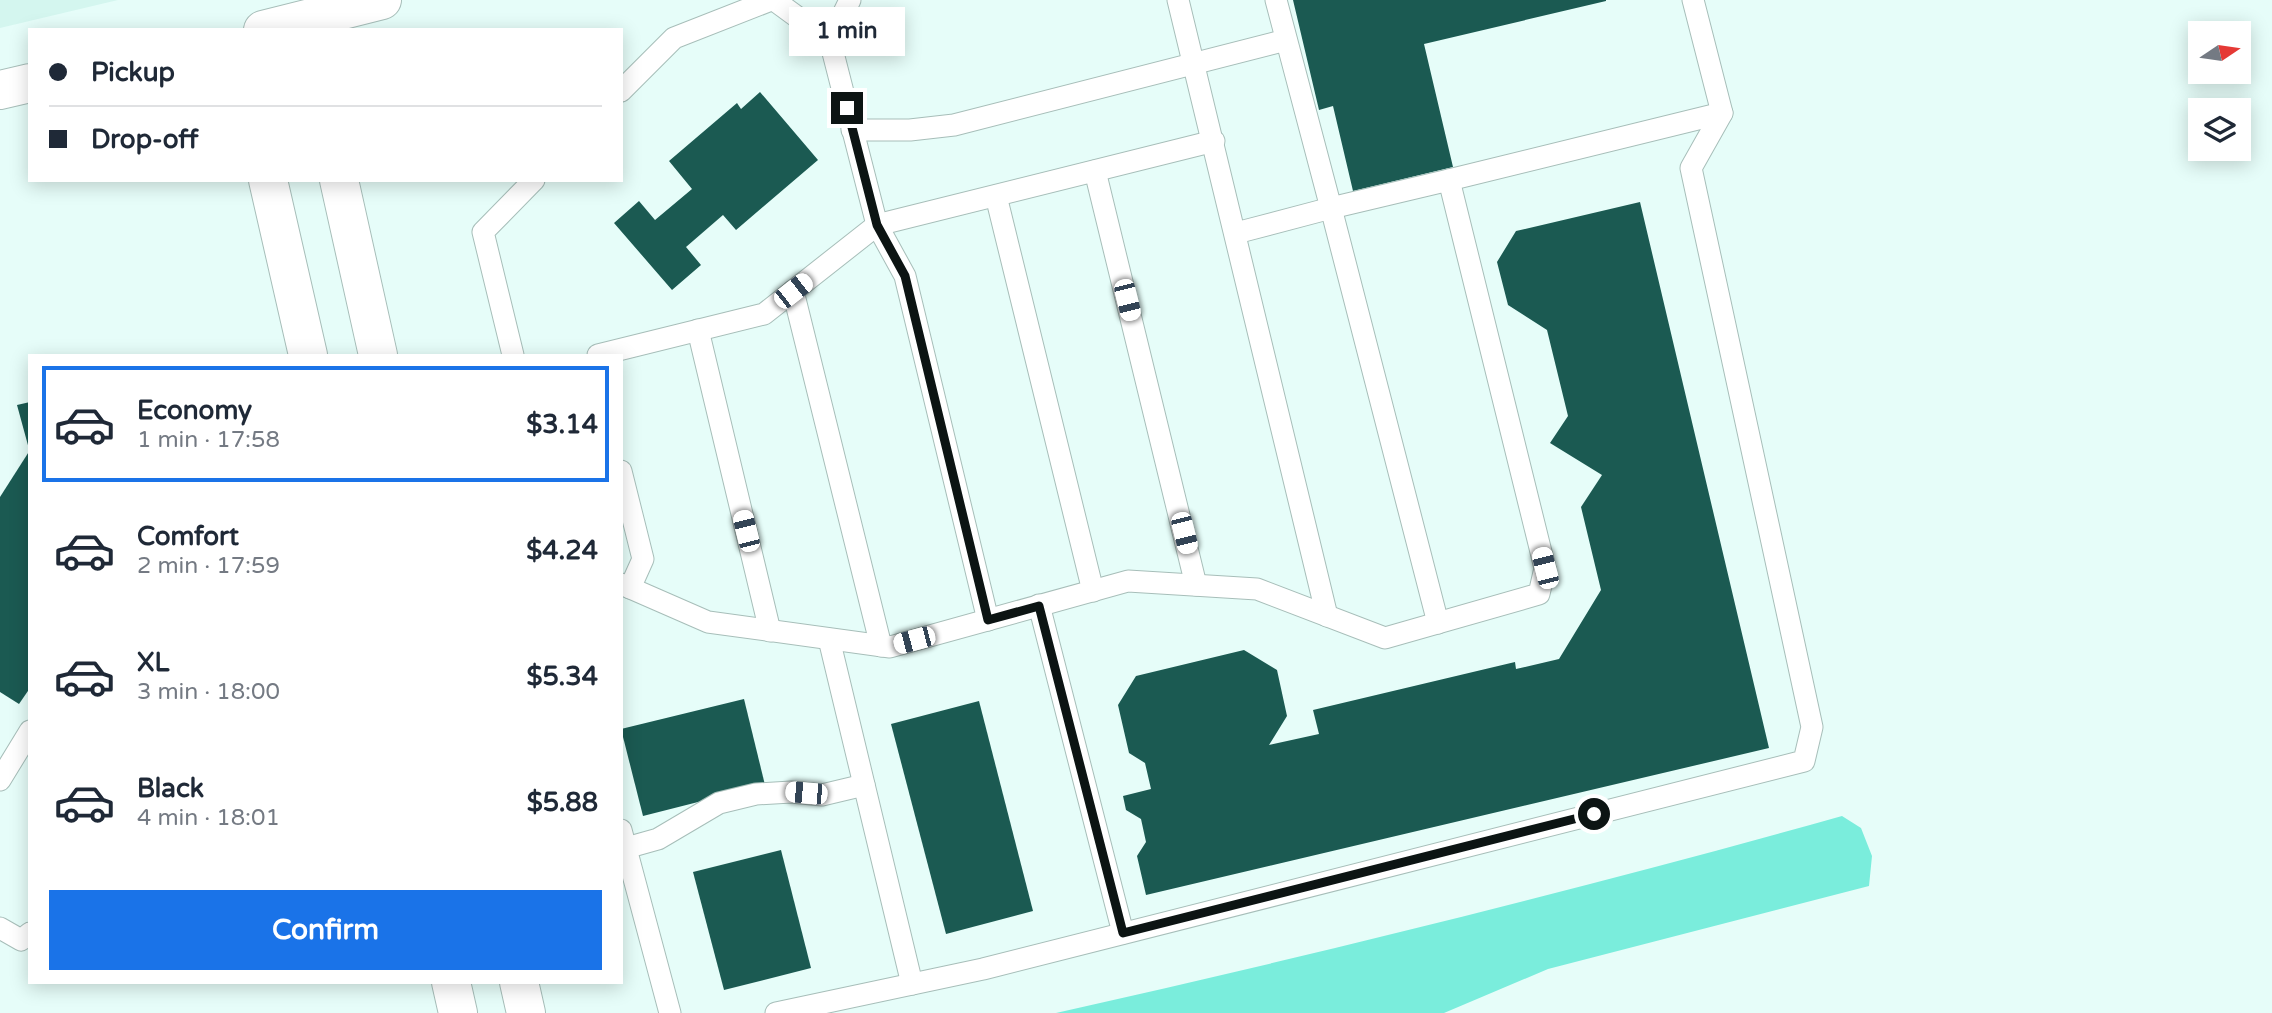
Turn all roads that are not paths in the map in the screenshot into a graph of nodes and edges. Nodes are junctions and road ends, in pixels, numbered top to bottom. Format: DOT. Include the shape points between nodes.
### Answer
graph roads {
  1 [pos="382,0"];
  2 [pos="773,0"];
  3 [pos="850,0"];
  4 [pos="1178,0"];
  5 [pos="1276,0"];
  6 [pos="1693,0"];
  7 [pos="304,25"];
  8 [pos="279,28"];
  9 [pos="1286,40"];
  10 [pos="830,41"];
  11 [pos="1195,64"];
  12 [pos="28,83"];
  13 [pos="623,89"];
  14 [pos="0,90"];
  15 [pos="1722,113"];
  16 [pos="852,130"];
  17 [pos="1214,141"];
  18 [pos="1095,171"];
  19 [pos="1449,180"];
  20 [pos="268,182"];
  21 [pos="339,182"];
  22 [pos="532,182"];
  23 [pos="996,196"];
  24 [pos="1331,208"];
  25 [pos="877,225"];
  26 [pos="1236,233"];
  27 [pos="793,291"];
  28 [pos="698,330"];
  29 [pos="308,354"];
  30 [pos="378,354"];
  31 [pos="513,354"];
  32 [pos="602,354"];
  33 [pos="623,479"];
  34 [pos="1196,585"];
  35 [pos="626,586"];
  36 [pos="1093,591"];
  37 [pos="1039,606"];
  38 [pos="1326,616"];
  39 [pos="988,620"];
  40 [pos="1438,623"];
  41 [pos="770,631"];
  42 [pos="829,639"];
  43 [pos="881,646"];
  44 [pos="28,734"];
  45 [pos="0,780"];
  46 [pos="864,785"];
  47 [pos="624,839"];
  48 [pos="0,928"];
  49 [pos="1123,933"];
  50 [pos="28,935"];
  51 [pos="451,984"];
  52 [pos="519,984"];
  53 [pos="912,984"];
  54 [pos="458,1013"];
  55 [pos="526,1013"];
  56 [pos="670,1013"];
  57 [pos="776,1013"];
  1 -- 7 [label="street"];
  2 -- 10 [label="lane"];
  2 -- 13 [label="lane" via="674,38"];
  3 -- 10 [label="lane"];
  4 -- 11 [label="lane"];
  5 -- 9 [label="lane"];
  6 -- 15 [label="lane"];
  7 -- 8 [label="street"];
  9 -- 11 [label="lane"];
  9 -- 24 [label="lane"];
  10 -- 16 [label="lane"];
  11 -- 16 [label="lane" via="954,125"];
  11 -- 17 [label="lane"];
  12 -- 14 [label="street"];
  15 -- 19 [label="lane"];
  15 -- 49 [label="lane" via="1691,168 1812,727 1804,761"];
  16 -- 25 [label="lane"];
  17 -- 18 [label="lane"];
  17 -- 26 [label="lane"];
  18 -- 23 [label="lane"];
  18 -- 34 [label="lane"];
  19 -- 24 [label="lane"];
  19 -- 40 [label="lane" via="1545,568 1539,594"];
  20 -- 29 [label="street"];
  21 -- 30 [label="street"];
  22 -- 31 [label="lane" via="483,232"];
  23 -- 25 [label="lane"];
  23 -- 36 [label="lane"];
  24 -- 26 [label="lane"];
  24 -- 40 [label="lane"];
  25 -- 27 [label="lane"];
  25 -- 39 [label="lane" via="905,276"];
  26 -- 38 [label="lane"];
  27 -- 28 [label="lane" via="764,314"];
  27 -- 43 [label="lane"];
  28 -- 32 [label="lane"];
  28 -- 41 [label="lane"];
  33 -- 35 [label="lane" via="643,559"];
  34 -- 36 [label="lane" via="1128,581"];
  34 -- 38 [label="lane" via="1257,589"];
  35 -- 41 [label="lane" via="708,622"];
  36 -- 37 [label="lane"];
  37 -- 39 [label="lane"];
  37 -- 49 [label="lane"];
  38 -- 40 [label="lane" via="1385,638"];
  39 -- 43 [label="lane"];
  41 -- 42 [label="lane"];
  42 -- 43 [label="lane"];
  42 -- 46 [label="lane"];
  44 -- 45 [label="lane"];
  46 -- 47 [label="lane" via="822,794 756,794 719,803 658,839"];
  46 -- 53 [label="lane"];
  47 -- 56 [label="lane"];
  48 -- 50 [label="lane" via="21,940"];
  49 -- 53 [label="lane"];
  51 -- 54 [label="street"];
  52 -- 55 [label="street"];
  53 -- 57 [label="lane"];
}
